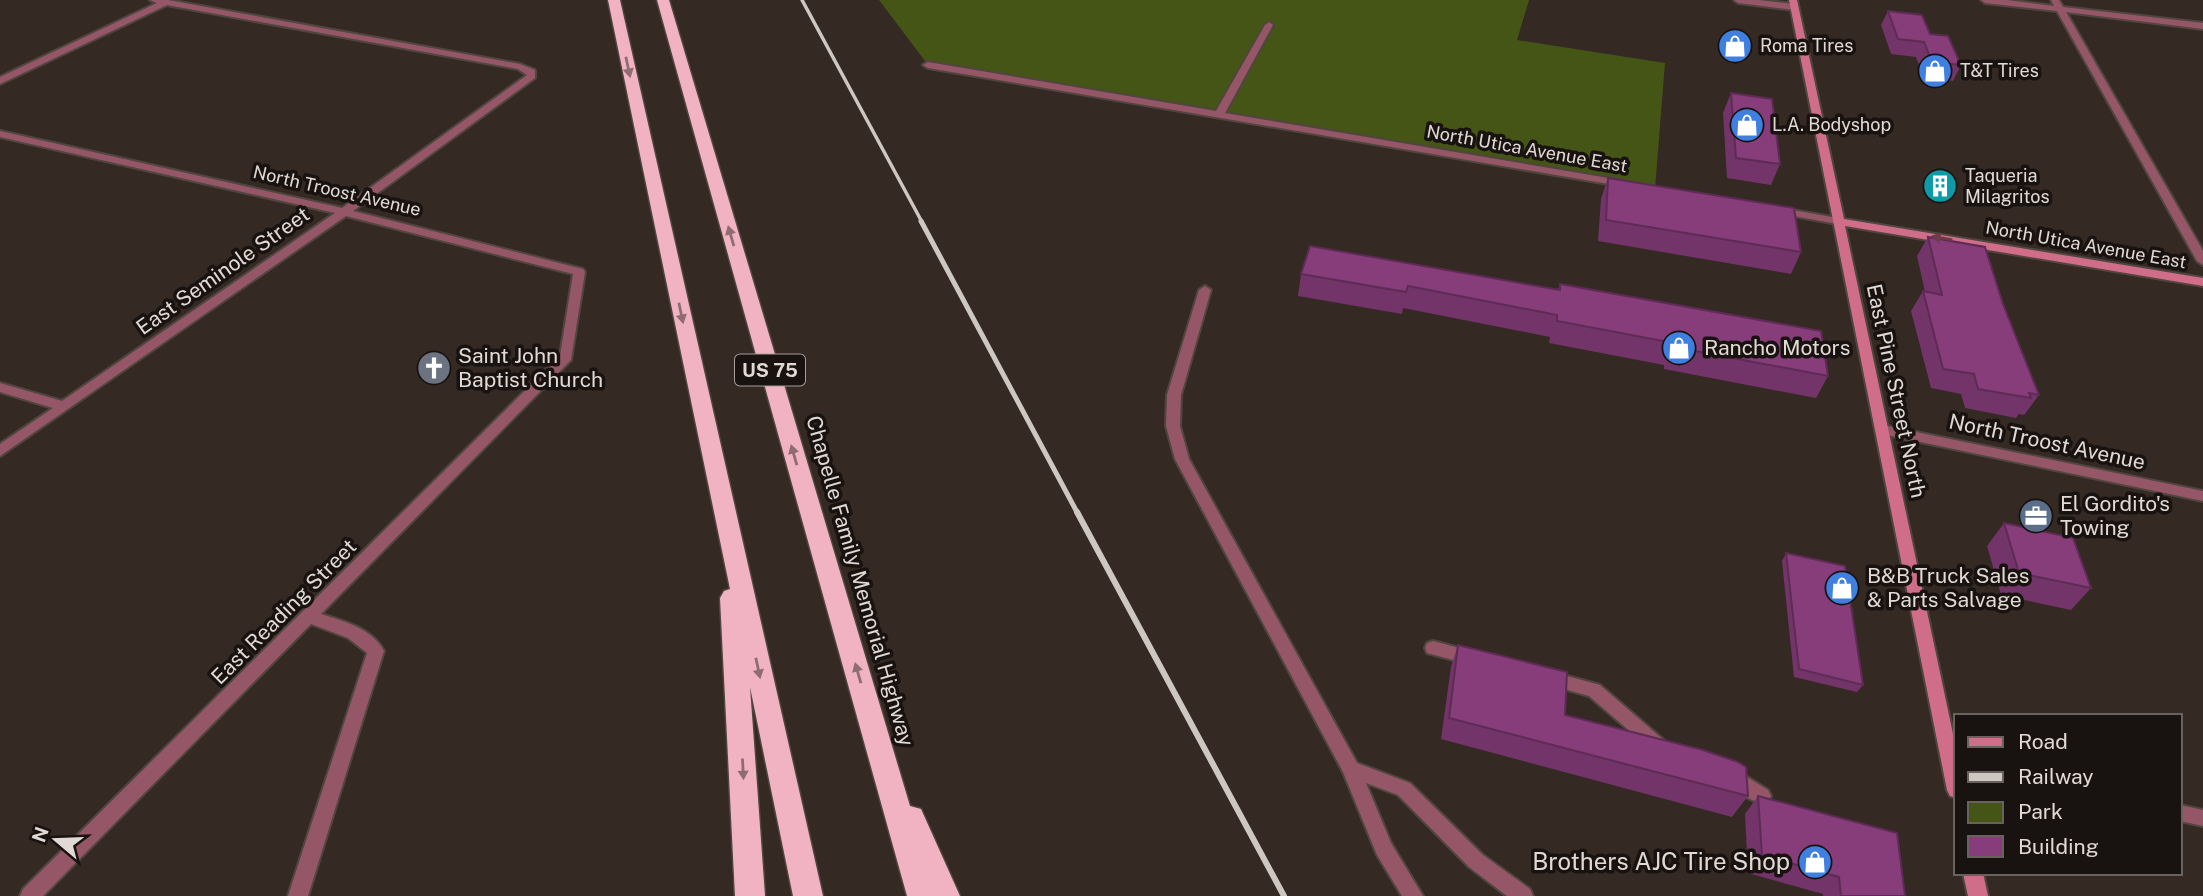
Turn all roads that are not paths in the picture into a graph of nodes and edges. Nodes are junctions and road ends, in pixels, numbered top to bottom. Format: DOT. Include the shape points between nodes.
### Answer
graph roads {
  1 [pos="155,0"];
  2 [pos="614,0"];
  3 [pos="663,0"];
  4 [pos="1738,0"];
  5 [pos="1985,0"];
  6 [pos="166,2"];
  7 [pos="1793,4"];
  8 [pos="2058,5"];
  9 [pos="1269,25"];
  10 [pos="2203,26"];
  11 [pos="928,65"];
  12 [pos="0,81"];
  13 [pos="1220,113"];
  14 [pos="0,134"];
  15 [pos="1641,186"];
  16 [pos="1759,207"];
  17 [pos="344,212"];
  18 [pos="1837,221"];
  19 [pos="2203,261"];
  20 [pos="2203,282"];
  21 [pos="1205,290"];
  22 [pos="566,357"];
  23 [pos="0,387"];
  24 [pos="62,406"];
  25 [pos="1882,430"];
  26 [pos="0,451"];
  27 [pos="2203,496"];
  28 [pos="728,529"];
  29 [pos="309,617"];
  30 [pos="1433,648"];
  31 [pos="1486,662"];
  32 [pos="1527,672"];
  33 [pos="877,739"];
  34 [pos="1953,756"];
  35 [pos="1680,757"];
  36 [pos="1351,769"];
  37 [pos="1718,770"];
  38 [pos="1762,796"];
  39 [pos="2182,813"];
  40 [pos="2203,818"];
  41 [pos="1973,875"];
  42 [pos="30,896"];
  43 [pos="298,896"];
  44 [pos="750,896"];
  45 [pos="808,896"];
  46 [pos="922,896"];
  47 [pos="945,896"];
  48 [pos="1413,896"];
  49 [pos="1522,896"];
  50 [pos="1978,896"];
  1 -- 6 [label="street"];
  2 -- 28 [label="highway, one-way"];
  33 -- 3 [label="highway, Chapelle Family Memorial Highway / US 75, one-way"];
  4 -- 7 [label="street"];
  5 -- 8 [label="street"];
  6 -- 12 [label="street"];
  6 -- 17 [label="street, East Seminole Street" via="520,66 531,72 528,81"];
  7 -- 18 [label="main road, East Pine Street North"];
  8 -- 10 [label="street"];
  8 -- 19 [label="street"];
  9 -- 13 [label="street"];
  11 -- 13 [label="street, North Utica Avenue East"];
  13 -- 15 [label="street, North Utica Avenue East"];
  14 -- 17 [label="street, North Troost Avenue"];
  16 -- 18 [label="street, North Utica Avenue East"];
  17 -- 22 [label="street, North Troost Avenue" via="579,272"];
  17 -- 24 [label="street, East Seminole Street"];
  20 -- 18 [label="main road, North Utica Avenue East, one-way"];
  18 -- 25 [label="main road, East Pine Street North"];
  21 -- 36 [label="street" via="1174,395 1173,426 1182,458"];
  22 -- 29 [label="street, East Reading Street"];
  23 -- 24 [label="street"];
  24 -- 26 [label="street, East Seminole Street"];
  25 -- 27 [label="street, North Troost Avenue"];
  25 -- 34 [label="main road, East Pine Street North"];
  28 -- 44 [label="highway, one-way"];
  28 -- 45 [label="highway, one-way"];
  29 -- 42 [label="street, East Reading Street"];
  29 -- 43 [label="street" via="347,629 366,639 376,651"];
  30 -- 31 [label="street"];
  32 -- 35 [label="street" via="1594,690 1667,753"];
  33 -- 46 [label="highway, Chapelle Family Memorial Highway / US 75"];
  33 -- 47 [label="highway"];
  36 -- 48 [label="street" via="1384,849"];
  36 -- 49 [label="street" via="1404,789 1476,862"];
  37 -- 38 [label="street"];
  39 -- 40 [label="street"];
  41 -- 50 [label="main road"];
}
